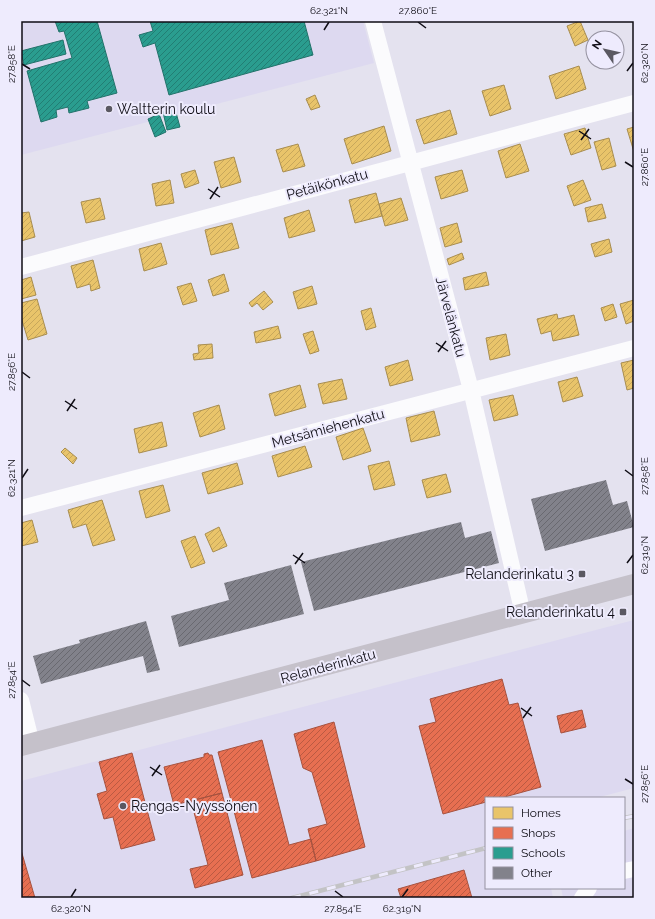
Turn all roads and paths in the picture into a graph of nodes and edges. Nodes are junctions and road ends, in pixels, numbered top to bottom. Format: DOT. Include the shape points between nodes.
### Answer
graph roads {
  1 [pos="373,21"];
  2 [pos="634,103"];
  3 [pos="410,162"];
  4 [pos="21,267"];
  5 [pos="634,348"];
  6 [pos="471,390"];
  7 [pos="21,508"];
  8 [pos="634,584"];
  9 [pos="523,614"];
  10 [pos="21,700"];
  11 [pos="26,745"];
  12 [pos="588,889"];
  13 [pos="582,898"];
  1 -- 3 [label="street, Järvelänkatu"];
  2 -- 3 [label="street, Petäikönkatu"];
  3 -- 4 [label="street, Petäikönkatu"];
  3 -- 6 [label="street, Järvelänkatu"];
  5 -- 6 [label="street, Metsämiehenkatu"];
  6 -- 7 [label="street, Metsämiehenkatu"];
  6 -- 9 [label="street, Järvelänkatu"];
  8 -- 9 [label="main road, Relanderinkatu"];
  9 -- 11 [label="main road, Relanderinkatu"];
  10 -- 11 [label="street"];
  12 -- 13 [label="street"];
}
